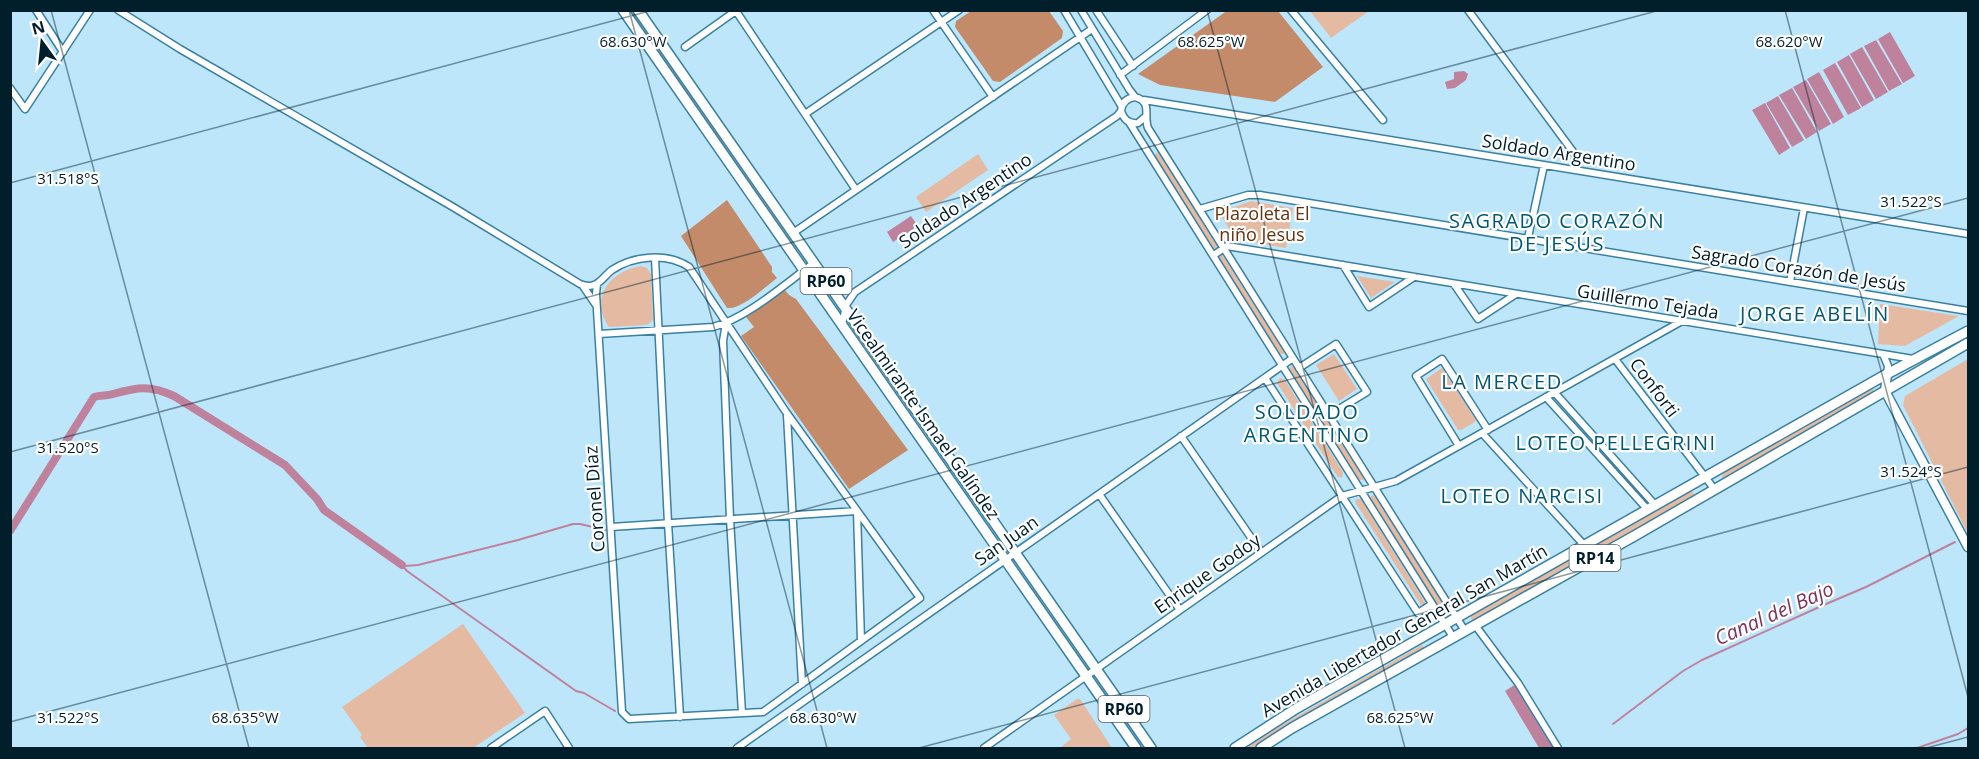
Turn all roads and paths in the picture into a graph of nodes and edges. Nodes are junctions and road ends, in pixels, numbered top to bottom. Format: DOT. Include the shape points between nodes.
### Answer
graph roads {
  1 [pos="36,10"];
  2 [pos="90,10"];
  3 [pos="118,10"];
  4 [pos="623,10"];
  5 [pos="638,10"];
  6 [pos="933,10"];
  7 [pos="959,10"];
  8 [pos="1064,10"];
  9 [pos="1081,10"];
  10 [pos="1096,10"];
  11 [pos="1207,10"];
  12 [pos="1291,10"];
  13 [pos="1468,10"];
  14 [pos="736,11"];
  15 [pos="941,22"];
  16 [pos="1092,29"];
  17 [pos="1080,37"];
  18 [pos="685,46"];
  19 [pos="63,52"];
  20 [pos="1133,66"];
  21 [pos="1120,75"];
  22 [pos="10,88"];
  23 [pos="993,97"];
  24 [pos="1136,97"];
  25 [pos="1144,100"];
  26 [pos="1122,109"];
  27 [pos="805,114"];
  28 [pos="1146,117"];
  29 [pos="1383,120"];
  30 [pos="1129,122"];
  31 [pos="1574,153"];
  32 [pos="1544,165"];
  33 [pos="856,190"];
  34 [pos="1804,207"];
  35 [pos="1200,208"];
  36 [pos="793,233"];
  37 [pos="1968,234"];
  38 [pos="1528,239"];
  39 [pos="1224,248"];
  40 [pos="1214,255"];
  41 [pos="655,258"];
  42 [pos="814,263"];
  43 [pos="1343,265"];
  44 [pos="804,271"];
  45 [pos="1414,277"];
  46 [pos="1790,282"];
  47 [pos="580,284"];
  48 [pos="1454,284"];
  49 [pos="597,285"];
  50 [pos="1516,294"];
  51 [pos="597,307"];
  52 [pos="845,308"];
  53 [pos="1968,311"];
  54 [pos="1682,321"];
  55 [pos="726,323"];
  56 [pos="842,326"];
  57 [pos="658,330"];
  58 [pos="1968,331"];
  59 [pos="599,334"];
  60 [pos="1968,343"];
  61 [pos="1882,354"];
  62 [pos="1293,358"];
  63 [pos="1615,359"];
  64 [pos="1914,360"];
  65 [pos="1283,365"];
  66 [pos="1299,368"];
  67 [pos="1887,374"];
  68 [pos="1265,378"];
  69 [pos="1885,391"];
  70 [pos="1555,393"];
  71 [pos="1546,397"];
  72 [pos="786,412"];
  73 [pos="1329,415"];
  74 [pos="1485,431"];
  75 [pos="1181,436"];
  76 [pos="1459,446"];
  77 [pos="1706,477"];
  78 [pos="1375,487"];
  79 [pos="1715,490"];
  80 [pos="1361,491"];
  81 [pos="1098,494"];
  82 [pos="1342,496"];
  83 [pos="1653,508"];
  84 [pos="856,511"];
  85 [pos="793,515"];
  86 [pos="730,519"];
  87 [pos="668,523"];
  88 [pos="611,527"];
  89 [pos="1585,546"];
  90 [pos="1968,547"];
  91 [pos="1015,552"];
  92 [pos="1261,552"];
  93 [pos="1004,560"];
  94 [pos="1432,604"];
  95 [pos="1180,610"];
  96 [pos="1457,618"];
  97 [pos="1445,625"];
  98 [pos="1475,625"];
  99 [pos="1465,631"];
  100 [pos="1453,637"];
  101 [pos="861,641"];
  102 [pos="1096,669"];
  103 [pos="1086,676"];
  104 [pos="802,684"];
  105 [pos="742,713"];
  106 [pos="680,717"];
  107 [pos="491,748"];
  108 [pos="569,748"];
  109 [pos="736,748"];
  110 [pos="984,748"];
  111 [pos="1136,748"];
  112 [pos="1151,748"];
  113 [pos="1235,748"];
  114 [pos="1261,748"];
  115 [pos="1557,748"];
  1 -- 19 [label="street"];
  2 -- 19 [label="street"];
  3 -- 47 [label="street"];
  4 -- 44 [label="main road, Vicealmirante Ismael Galíndez / RP60"];
  5 -- 36 [label="main road, Vicealmirante Ismael Galíndez / RP60"];
  6 -- 15 [label="street"];
  7 -- 15 [label="street"];
  8 -- 17 [label="street"];
  9 -- 16 [label="street"];
  10 -- 20 [label="street"];
  11 -- 20 [label="street"];
  12 -- 29 [label="street"];
  13 -- 31 [label="street"];
  14 -- 18 [label="street"];
  14 -- 27 [label="street"];
  15 -- 23 [label="street"];
  15 -- 27 [label="street"];
  16 -- 17 [label="street"];
  16 -- 21 [label="street"];
  17 -- 23 [label="street"];
  17 -- 26 [label="street"];
  19 -- 22 [label="street" via="25,109"];
  20 -- 21 [label="street"];
  21 -- 24 [label="street"];
  23 -- 33 [label="street"];
  24 -- 25 [label="street"];
  24 -- 26 [label="street" via="1127,99"];
  25 -- 28 [label="street"];
  25 -- 32 [label="street, Soldado Argentino"];
  26 -- 30 [label="street"];
  26 -- 52 [label="street, Soldado Argentino" via="855,292"];
  27 -- 33 [label="street"];
  28 -- 30 [label="street" via="1138,123"];
  28 -- 35 [label="street" via="1148,128"];
  30 -- 40 [label="street"];
  32 -- 34 [label="street, Soldado Argentino"];
  32 -- 38 [label="street"];
  33 -- 36 [label="street"];
  34 -- 37 [label="street, Soldado Argentino"];
  34 -- 46 [label="street"];
  35 -- 38 [label="street, Sagrado Corazón de Jesús" via="1260,195"];
  35 -- 39 [label="street"];
  36 -- 42 [label="main road, Vicealmirante Ismael Galíndez / RP60"];
  38 -- 46 [label="street, Sagrado Corazón de Jesús"];
  39 -- 40 [label="street"];
  39 -- 43 [label="street, Guillermo Tejada"];
  39 -- 62 [label="street"];
  40 -- 65 [label="street"];
  41 -- 49 [label="street" via="619,266"];
  41 -- 55 [label="street" via="675,260 689,267"];
  41 -- 57 [label="street"];
  42 -- 44 [label="street"];
  42 -- 52 [label="main road, Vicealmirante Ismael Galíndez / RP60"];
  43 -- 45 [label="street, Guillermo Tejada"];
  43 -- 45 [label="street" via="1369,306"];
  44 -- 55 [label="street"];
  44 -- 56 [label="main road, Vicealmirante Ismael Galíndez / RP60"];
  45 -- 48 [label="street, Guillermo Tejada"];
  46 -- 53 [label="street, Sagrado Corazón de Jesús"];
  47 -- 49 [label="street"];
  47 -- 51 [label="street"];
  48 -- 50 [label="street, Guillermo Tejada"];
  48 -- 50 [label="street" via="1478,319"];
  49 -- 51 [label="street, Coronel Díaz"];
  50 -- 54 [label="street, Guillermo Tejada"];
  51 -- 59 [label="street, Coronel Díaz"];
  52 -- 56 [label="street"];
  52 -- 91 [label="main road, Vicealmirante Ismael Galíndez / RP60"];
  54 -- 61 [label="street, Guillermo Tejada"];
  54 -- 63 [label="street, Enrique Godoy"];
  55 -- 57 [label="street"];
  55 -- 72 [label="street"];
  55 -- 86 [label="street" via="723,341"];
  56 -- 93 [label="main road, Vicealmirante Ismael Galíndez / RP60"];
  57 -- 59 [label="street"];
  57 -- 87 [label="street"];
  58 -- 64 [label="main road, Avenida Libertador General San Martín / RP14"];
  59 -- 88 [label="street, Coronel Díaz"];
  60 -- 69 [label="main road, Avenida Libertador General San Martín / RP14"];
  61 -- 64 [label="street, Guillermo Tejada"];
  61 -- 67 [label="street"];
  62 -- 65 [label="street, San Juan"];
  62 -- 66 [label="street"];
  63 -- 70 [label="street, Enrique Godoy"];
  63 -- 77 [label="street, Conforti"];
  64 -- 67 [label="main road, Avenida Libertador General San Martín / RP14"];
  65 -- 68 [label="street, San Juan"];
  65 -- 80 [label="street"];
  66 -- 73 [label="street"];
  66 -- 73 [label="street" via="1336,344 1367,392"];
  67 -- 69 [label="main road"];
  67 -- 77 [label="main road, Avenida Libertador General San Martín / RP14"];
  68 -- 75 [label="street, San Juan"];
  68 -- 82 [label="street"];
  69 -- 79 [label="main road, Avenida Libertador General San Martín / RP14"];
  69 -- 90 [label="main road"];
  70 -- 71 [label="street, Enrique Godoy"];
  70 -- 83 [label="street"];
  71 -- 74 [label="street, Enrique Godoy"];
  71 -- 83 [label="street"];
  72 -- 84 [label="street"];
  72 -- 85 [label="street"];
  73 -- 78 [label="street"];
  74 -- 76 [label="street, Enrique Godoy"];
  74 -- 76 [label="street" via="1442,359 1416,376"];
  74 -- 89 [label="street"];
  75 -- 81 [label="street, San Juan"];
  75 -- 92 [label="street"];
  76 -- 78 [label="street, Enrique Godoy" via="1396,481"];
  77 -- 79 [label="street, Conforti"];
  77 -- 83 [label="main road, Avenida Libertador General San Martín / RP14"];
  78 -- 80 [label="street, Enrique Godoy"];
  78 -- 96 [label="street"];
  79 -- 98 [label="main road, Avenida Libertador General San Martín / RP14"];
  80 -- 82 [label="street, Enrique Godoy"];
  80 -- 94 [label="street"];
  81 -- 91 [label="street, San Juan"];
  81 -- 95 [label="street"];
  82 -- 92 [label="street, Enrique Godoy"];
  82 -- 94 [label="street" via="1418,613"];
  83 -- 89 [label="main road, Avenida Libertador General San Martín / RP14"];
  84 -- 85 [label="street"];
  84 -- 101 [label="street"];
  84 -- 101 [label="street" via="920,598"];
  85 -- 86 [label="street"];
  85 -- 104 [label="street"];
  86 -- 87 [label="street"];
  86 -- 105 [label="street"];
  87 -- 88 [label="street"];
  87 -- 106 [label="street"];
  88 -- 106 [label="street, Coronel Díaz" via="622,712 629,719"];
  89 -- 96 [label="main road, Avenida Libertador General San Martín / RP14"];
  91 -- 93 [label="street, San Juan"];
  91 -- 102 [label="main road, Vicealmirante Ismael Galíndez / RP60"];
  92 -- 95 [label="street, Enrique Godoy"];
  93 -- 103 [label="main road, Vicealmirante Ismael Galíndez / RP60"];
  93 -- 109 [label="street, San Juan"];
  94 -- 97 [label="street"];
  95 -- 102 [label="street, Enrique Godoy"];
  96 -- 97 [label="main road, Avenida Libertador General San Martín / RP14"];
  96 -- 99 [label="street"];
  97 -- 100 [label="street"];
  97 -- 113 [label="main road, Avenida Libertador General San Martín / RP14" via="1297,708"];
  98 -- 99 [label="main road, Avenida Libertador General San Martín / RP14"];
  98 -- 115 [label="street" via="1518,683"];
  99 -- 100 [label="main road, Avenida Libertador General San Martín / RP14"];
  100 -- 114 [label="main road, Avenida Libertador General San Martín / RP14"];
  101 -- 104 [label="street"];
  102 -- 103 [label="street, Enrique Godoy"];
  102 -- 112 [label="main road, Vicealmirante Ismael Galíndez / RP60"];
  103 -- 110 [label="street, Enrique Godoy"];
  103 -- 111 [label="main road, Vicealmirante Ismael Galíndez / RP60"];
  104 -- 105 [label="street" via="763,712"];
  105 -- 106 [label="street"];
  107 -- 108 [label="street" via="544,711"];
}
